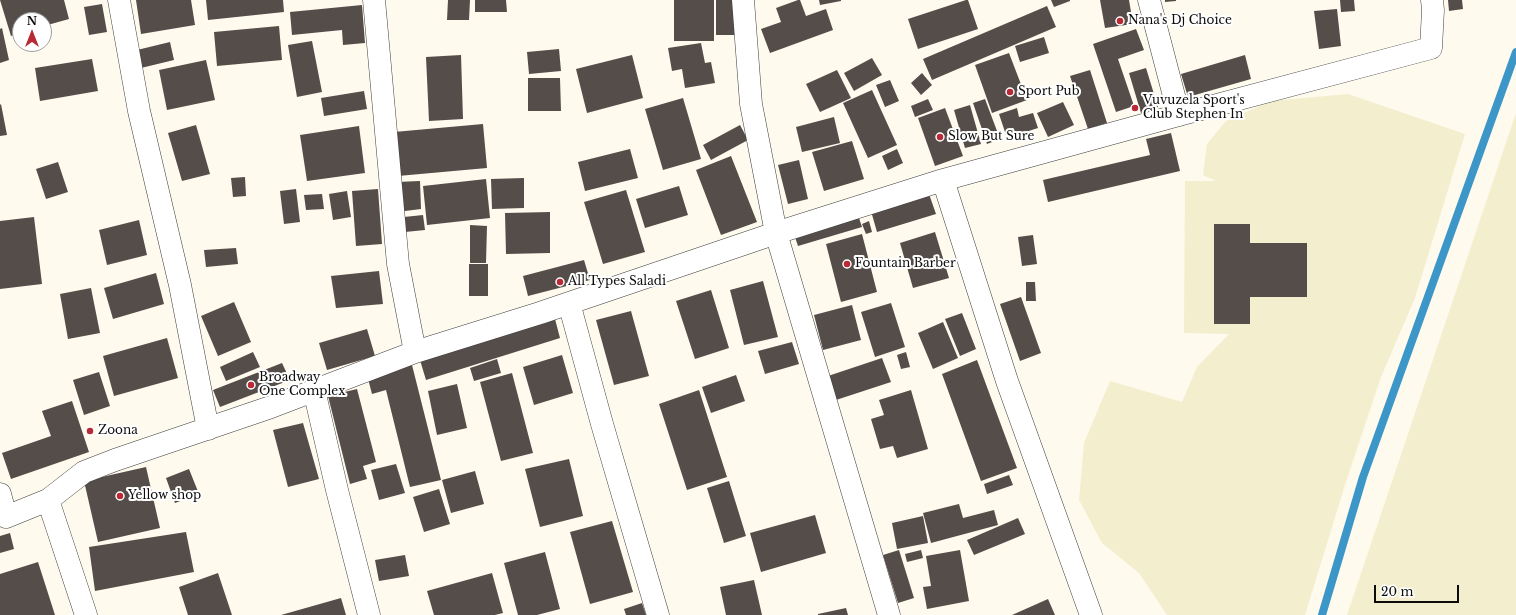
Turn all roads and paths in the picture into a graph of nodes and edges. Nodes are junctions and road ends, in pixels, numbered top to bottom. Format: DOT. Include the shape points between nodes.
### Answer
graph roads {
  1 [pos="119,0"];
  2 [pos="374,0"];
  3 [pos="743,0"];
  4 [pos="1149,0"];
  5 [pos="1432,0"];
  6 [pos="1179,115"];
  7 [pos="943,180"];
  8 [pos="776,234"];
  9 [pos="569,303"];
  10 [pos="415,352"];
  11 [pos="314,390"];
  12 [pos="208,429"];
  13 [pos="0,494"];
  14 [pos="48,500"];
  15 [pos="3,518"];
  16 [pos="86,615"];
  17 [pos="369,615"];
  18 [pos="658,615"];
  19 [pos="889,615"];
  20 [pos="1091,615"];
  1 -- 12 [label="street" via="139,111 180,285"];
  2 -- 10 [label="street" via="398,264"];
  3 -- 8 [label="street" via="751,104"];
  4 -- 6 [label="street"];
  5 -- 6 [label="street" via="1431,48"];
  6 -- 7 [label="street"];
  7 -- 8 [label="street"];
  7 -- 20 [label="street" via="1007,381"];
  8 -- 9 [label="street"];
  8 -- 19 [label="street"];
  9 -- 10 [label="street"];
  9 -- 18 [label="street"];
  10 -- 11 [label="street"];
  11 -- 12 [label="street"];
  11 -- 17 [label="street"];
  12 -- 14 [label="street" via="84,472"];
  13 -- 15 [label="street"];
  14 -- 15 [label="street"];
  14 -- 16 [label="street"];
}
